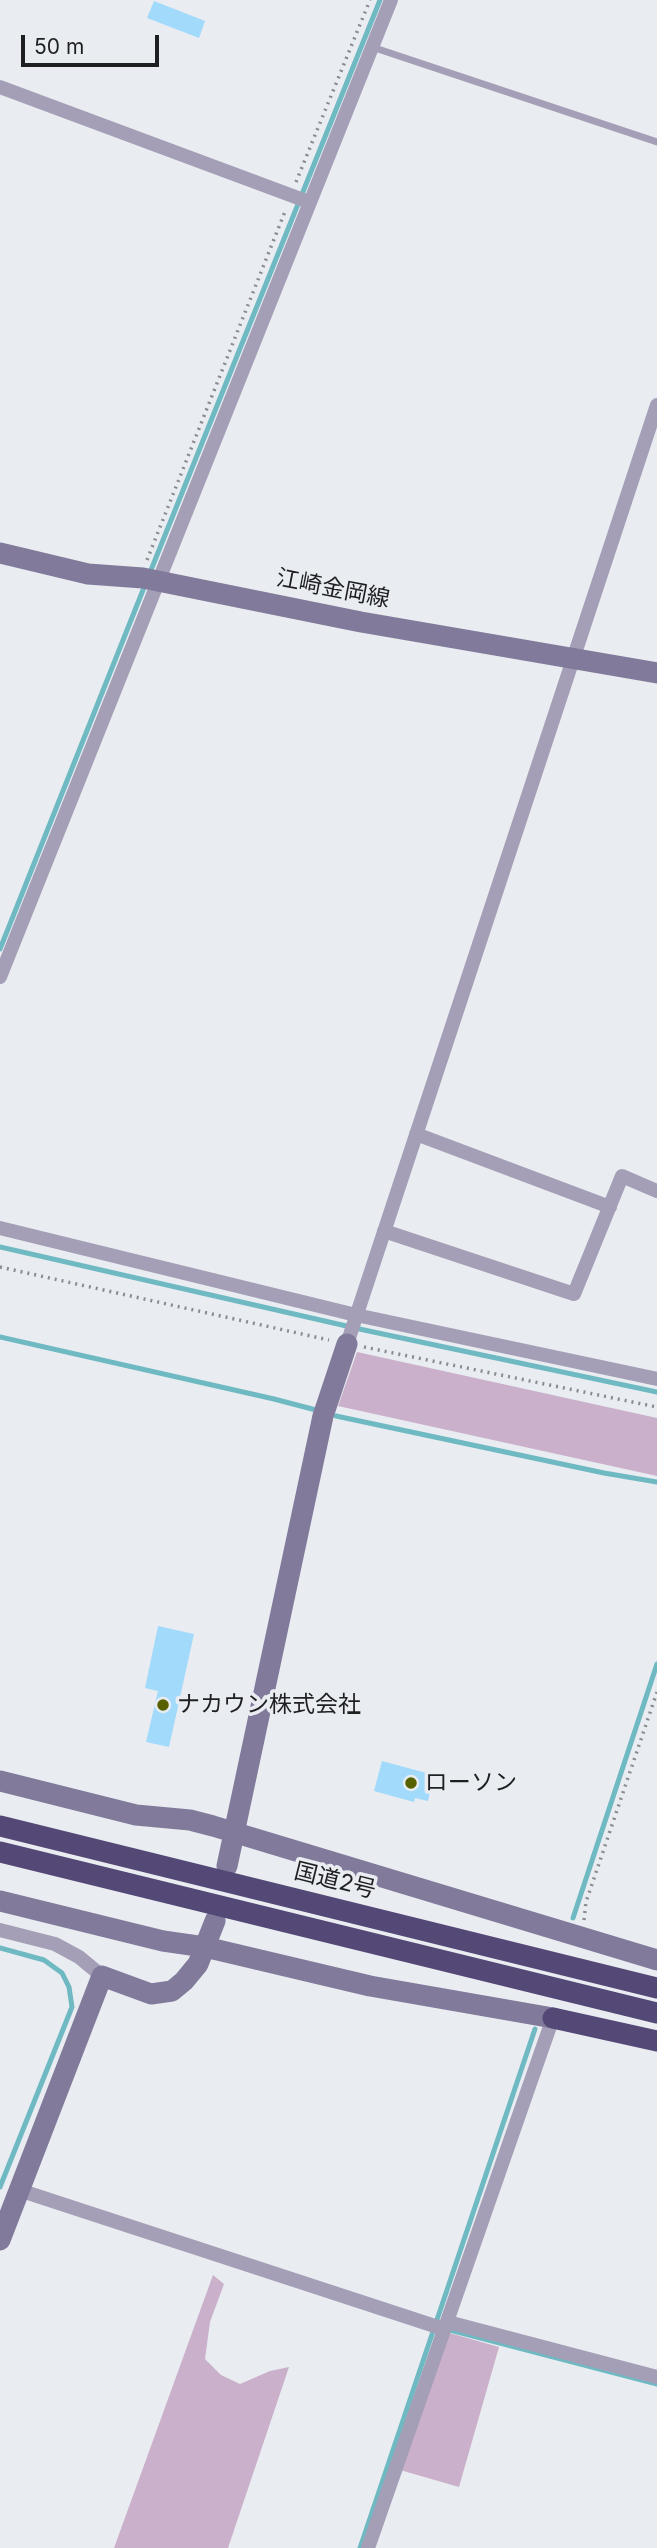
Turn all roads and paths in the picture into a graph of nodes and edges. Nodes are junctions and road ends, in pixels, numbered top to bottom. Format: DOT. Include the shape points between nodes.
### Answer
graph roads {
  1 [pos="370,0"];
  2 [pos="391,0"];
  3 [pos="372,47"];
  4 [pos="0,87"];
  5 [pos="657,142"];
  6 [pos="299,198"];
  7 [pos="657,405"];
  8 [pos="0,553"];
  9 [pos="148,579"];
  10 [pos="571,660"];
  11 [pos="657,673"];
  12 [pos="0,978"];
  13 [pos="416,1134"];
  14 [pos="657,1191"];
  15 [pos="610,1207"];
  16 [pos="0,1228"];
  17 [pos="384,1231"];
  18 [pos="0,1267"];
  19 [pos="356,1316"];
  20 [pos="348,1342"];
  21 [pos="657,1379"];
  22 [pos="657,1407"];
  23 [pos="657,1692"];
  24 [pos="0,1781"];
  25 [pos="0,1826"];
  26 [pos="236,1834"];
  27 [pos="0,1852"];
  28 [pos="228,1866"];
  29 [pos="0,1901"];
  30 [pos="215,1921"];
  31 [pos="0,1930"];
  32 [pos="578,1942"];
  33 [pos="205,1947"];
  34 [pos="657,1960"];
  35 [pos="103,1976"];
  36 [pos="657,1988"];
  37 [pos="657,2013"];
  38 [pos="554,2014"];
  39 [pos="657,2041"];
  40 [pos="657,2051"];
  41 [pos="19,2190"];
  42 [pos="0,2240"];
  43 [pos="441,2326"];
  44 [pos="657,2377"];
  45 [pos="368,2548"];
  1 -- 6 [label="path"];
  2 -- 3 [label="street"];
  3 -- 5 [label="lane"];
  3 -- 6 [label="street"];
  4 -- 6 [label="street"];
  6 -- 9 [label="street"];
  6 -- 9 [label="path"];
  7 -- 10 [label="street"];
  8 -- 9 [label="street, 江崎金岡線" via="88,574"];
  9 -- 10 [label="street, 江崎金岡線"];
  9 -- 12 [label="street"];
  10 -- 11 [label="street, 江崎金岡線"];
  10 -- 13 [label="street"];
  13 -- 15 [label="street"];
  13 -- 17 [label="street"];
  14 -- 15 [label="street" via="622,1176"];
  15 -- 17 [label="street" via="574,1294"];
  16 -- 19 [label="street"];
  17 -- 19 [label="street"];
  18 -- 20 [label="path"];
  19 -- 20 [label="street"];
  19 -- 21 [label="street"];
  20 -- 22 [label="path"];
  20 -- 26 [label="street" via="323,1416"];
  23 -- 32 [label="path" via="586,1902"];
  24 -- 26 [label="street" via="136,1815 190,1820"];
  25 -- 36 [label="highway, 国道2号"];
  26 -- 28 [label="street"];
  26 -- 32 [label="street"];
  27 -- 37 [label="highway"];
  29 -- 33 [label="street"];
  30 -- 33 [label="street"];
  31 -- 35 [label="street" via="55,1944"];
  32 -- 34 [label="street"];
  33 -- 35 [label="street" via="198,1964 172,1990 152,1994"];
  33 -- 38 [label="street" via="370,1986"];
  35 -- 41 [label="street"];
  38 -- 39 [label="highway"];
  38 -- 40 [label="street"];
  38 -- 43 [label="street"];
  41 -- 42 [label="street"];
  41 -- 43 [label="street"];
  43 -- 44 [label="street"];
  43 -- 45 [label="street"];
}
